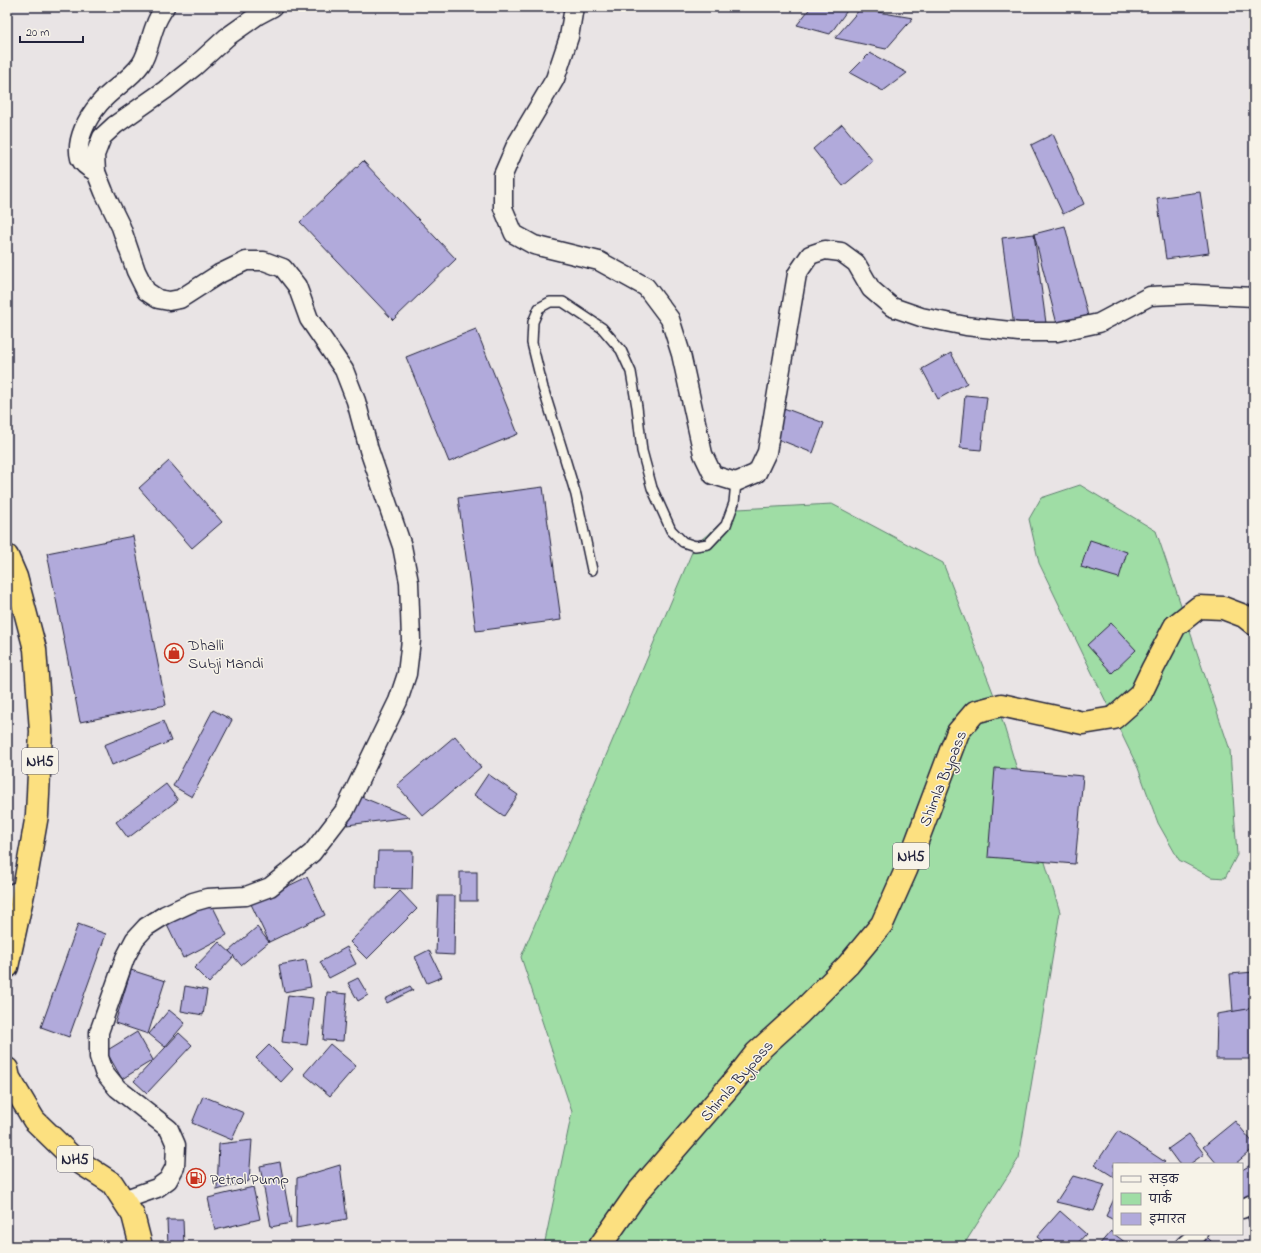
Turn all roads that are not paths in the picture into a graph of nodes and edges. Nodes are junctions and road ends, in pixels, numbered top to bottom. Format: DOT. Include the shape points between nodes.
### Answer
graph roads {
  1 [pos="164,7"];
  2 [pos="273,7"];
  3 [pos="574,7"];
  4 [pos="96,172"];
  5 [pos="1254,297"];
  6 [pos="736,482"];
  7 [pos="7,556"];
  8 [pos="592,570"];
  9 [pos="1254,624"];
  10 [pos="16,892"];
  11 [pos="7,967"];
  12 [pos="7,1069"];
  13 [pos="123,1200"];
  14 [pos="1254,1203"];
  15 [pos="1243,1208"];
  16 [pos="1197,1235"];
  17 [pos="142,1246"];
  18 [pos="600,1246"];
  19 [pos="1184,1246"];
  1 -- 4 [label="street" via="142,63 99,103 82,133 79,148 81,159 87,167"];
  2 -- 4 [label="street" via="227,37 165,90 114,125 102,138 95,155"];
  3 -- 6 [label="street" via="569,37 555,79 516,145 504,175 503,208 514,234 534,245 599,261 646,287 670,319 681,354 703,454 713,475"];
  4 -- 13 [label="street" via="121,227 136,271 146,290 158,299 180,299 219,274 246,261 264,261 283,268 297,286 309,319 344,370 356,401 369,450 402,546 409,582 411,640 407,674 398,701 345,810 312,853 270,887 246,896 207,898 165,915 146,927 135,939 125,958 99,1032 99,1056 104,1072 117,1088 169,1129 176,1145 176,1152 175,1167 168,1180 157,1188"];
  5 -- 6 [label="street" via="1194,294 1150,296 1099,323 1057,332 1019,332 966,326 921,317 892,307 871,289 856,263 841,252 825,250 810,255 797,274 767,452 757,473"];
  6 -- 8 [label="lane" via="734,503 726,525 708,544 695,546 683,542 671,530 652,488 642,452 631,372 622,350 602,328 563,302 550,302 539,308 533,322 532,344 576,495"];
  7 -- 10 [label="highway, NH5" via="16,577 35,649 41,730 37,815"];
  9 -- 18 [label="highway, Shimla Bypass / NH5" via="1244,616 1223,608 1199,607 1175,626 1140,695 1114,718 1083,723 1001,706 975,712 958,732 906,870 882,924 848,965 756,1053 637,1193"];
  10 -- 11 [label="highway, NH5"];
  12 -- 13 [label="highway, NH5" via="9,1078 34,1120 73,1158 112,1184"];
  13 -- 17 [label="highway, NH5" via="133,1215"];
  14 -- 15 [label="street"];
  16 -- 19 [label="street"];
}
